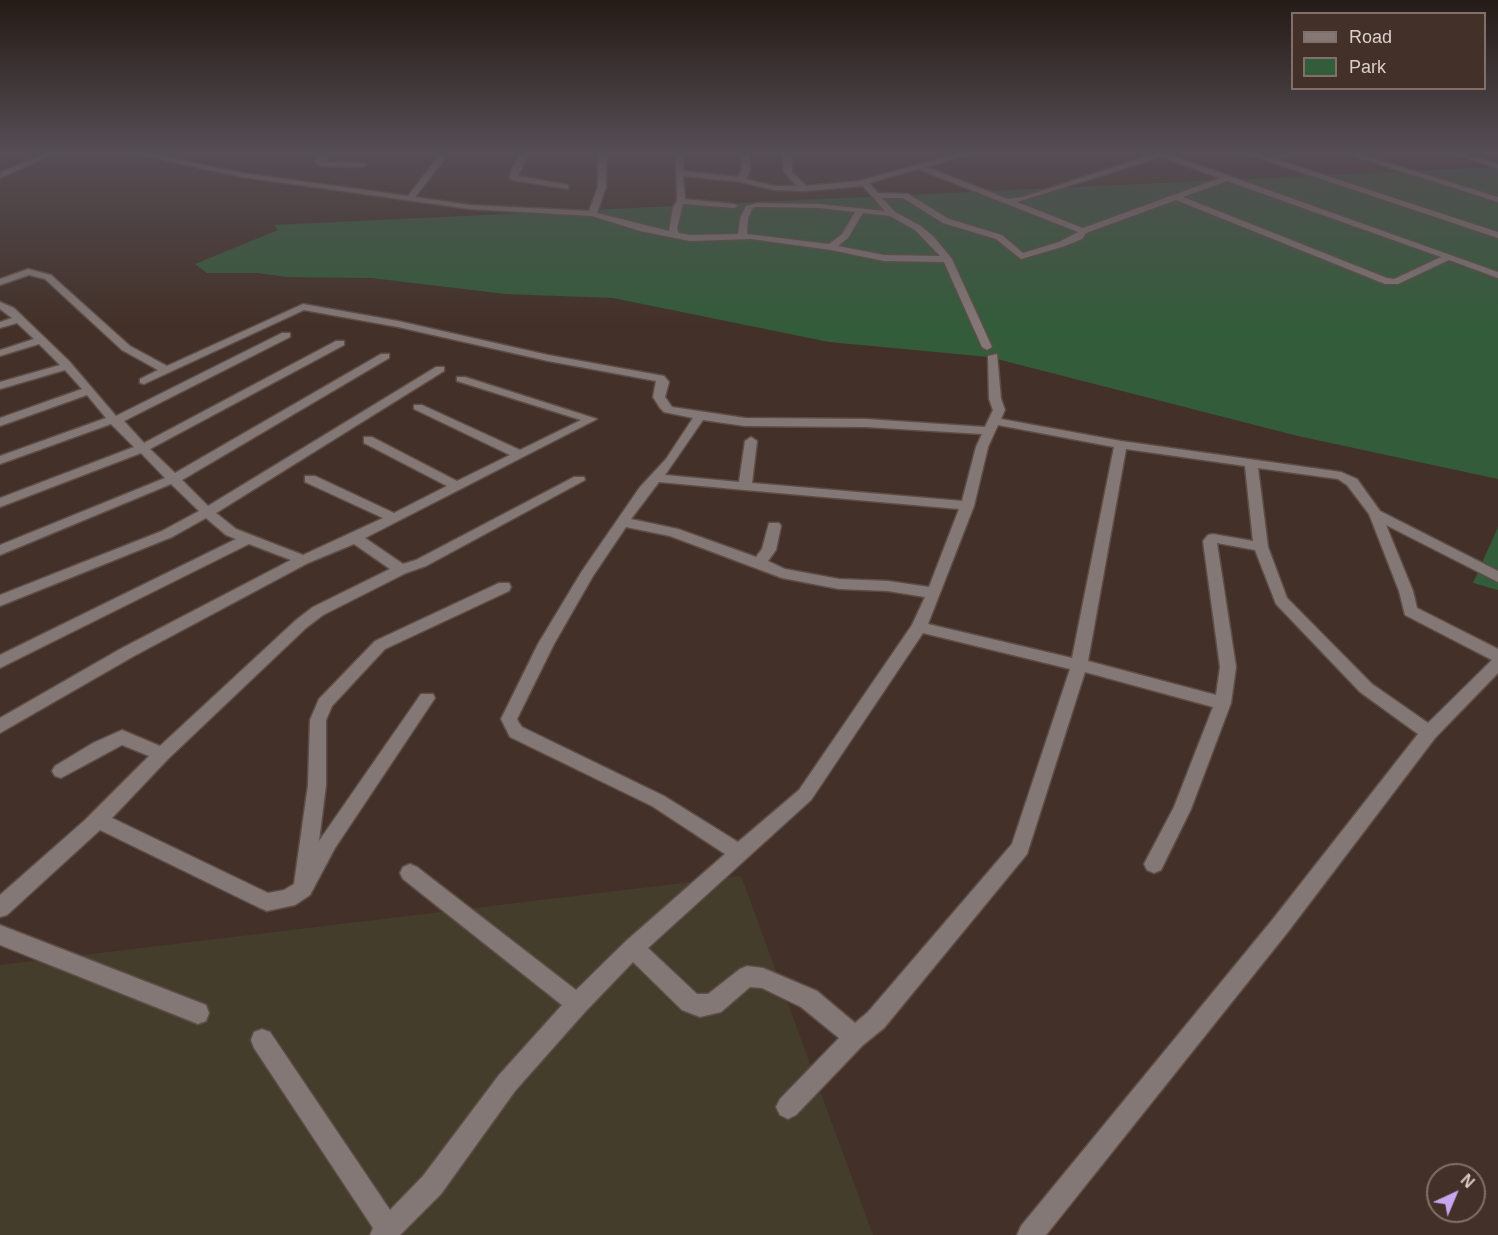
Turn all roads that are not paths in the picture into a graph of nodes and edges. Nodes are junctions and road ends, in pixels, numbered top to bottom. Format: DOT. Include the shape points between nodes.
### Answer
graph roads {
  1 [pos="516,210"];
  2 [pos="594,210"];
  3 [pos="677,210"];
  4 [pos="748,210"];
  5 [pos="857,210"];
  6 [pos="861,210"];
  7 [pos="888,210"];
  8 [pos="927,210"];
  9 [pos="1026,210"];
  10 [pos="1140,210"];
  11 [pos="1210,210"];
  12 [pos="1315,210"];
  13 [pos="1421,210"];
  14 [pos="593,214"];
  15 [pos="892,214"];
  16 [pos="1083,231"];
  17 [pos="675,235"];
  18 [pos="1498,235"];
  19 [pos="742,236"];
  20 [pos="831,247"];
  21 [pos="1449,258"];
  22 [pos="947,259"];
  23 [pos="1498,275"];
  24 [pos="0,282"];
  25 [pos="0,305"];
  26 [pos="18,319"];
  27 [pos="0,324"];
  28 [pos="286,334"];
  29 [pos="40,340"];
  30 [pos="340,343"];
  31 [pos="0,353"];
  32 [pos="385,356"];
  33 [pos="68,366"];
  34 [pos="440,369"];
  35 [pos="165,370"];
  36 [pos="461,379"];
  37 [pos="144,381"];
  38 [pos="0,386"];
  39 [pos="88,391"];
  40 [pos="418,407"];
  41 [pos="700,416"];
  42 [pos="115,421"];
  43 [pos="0,422"];
  44 [pos="992,426"];
  45 [pos="368,440"];
  46 [pos="751,441"];
  47 [pos="1121,446"];
  48 [pos="143,448"];
  49 [pos="521,455"];
  50 [pos="0,460"];
  51 [pos="1251,463"];
  52 [pos="175,478"];
  53 [pos="657,478"];
  54 [pos="309,479"];
  55 [pos="579,480"];
  56 [pos="745,486"];
  57 [pos="458,487"];
  58 [pos="0,503"];
  59 [pos="967,506"];
  60 [pos="207,512"];
  61 [pos="1375,514"];
  62 [pos="395,519"];
  63 [pos="623,522"];
  64 [pos="774,526"];
  65 [pos="250,538"];
  66 [pos="355,538"];
  67 [pos="1261,547"];
  68 [pos="0,550"];
  69 [pos="303,560"];
  70 [pos="759,563"];
  71 [pos="401,570"];
  72 [pos="1498,577"];
  73 [pos="504,587"];
  74 [pos="934,593"];
  75 [pos="0,601"];
  76 [pos="919,627"];
  77 [pos="1498,656"];
  78 [pos="0,662"];
  79 [pos="1498,663"];
  80 [pos="1079,664"];
  81 [pos="427,698"];
  82 [pos="1223,703"];
  83 [pos="0,726"];
  84 [pos="1429,733"];
  85 [pos="162,754"];
  86 [pos="61,771"];
  87 [pos="98,820"];
  88 [pos="739,853"];
  89 [pos="1154,864"];
  90 [pos="410,873"];
  91 [pos="303,889"];
  92 [pos="0,908"];
  93 [pos="0,935"];
  94 [pos="633,948"];
  95 [pos="577,1004"];
  96 [pos="198,1013"];
  97 [pos="855,1037"];
  98 [pos="262,1040"];
  99 [pos="788,1107"];
  100 [pos="385,1232"];
  101 [pos="1030,1235"];
  1 -- 14 [label="street"];
  2 -- 14 [label="street"];
  3 -- 17 [label="street"];
  4 -- 19 [label="street"];
  5 -- 6 [label="street"];
  6 -- 15 [label="street"];
  6 -- 20 [label="street" via="845,236"];
  7 -- 15 [label="street"];
  8 -- 16 [label="street" via="946,221 999,237 1021,256 1062,244"];
  9 -- 16 [label="street"];
  10 -- 16 [label="street"];
  11 -- 21 [label="street" via="1385,281 1395,282"];
  12 -- 21 [label="street"];
  13 -- 18 [label="street"];
  14 -- 17 [label="street"];
  15 -- 22 [label="street" via="922,230"];
  17 -- 19 [label="street" via="712,239"];
  19 -- 20 [label="street"];
  20 -- 22 [label="street" via="884,258"];
  21 -- 23 [label="street"];
  22 -- 44 [label="street" via="990,351 999,410"];
  24 -- 35 [label="street" via="28,272 48,277 126,348"];
  25 -- 26 [label="street"];
  26 -- 27 [label="street"];
  26 -- 29 [label="street"];
  28 -- 42 [label="street"];
  29 -- 31 [label="street"];
  29 -- 33 [label="street"];
  30 -- 48 [label="street"];
  32 -- 52 [label="street"];
  33 -- 38 [label="street"];
  33 -- 39 [label="street"];
  34 -- 60 [label="street"];
  35 -- 37 [label="street"];
  35 -- 41 [label="street" via="303,307 660,378 663,382 658,397 668,410"];
  36 -- 49 [label="street" via="591,419"];
  39 -- 42 [label="street"];
  39 -- 43 [label="street"];
  40 -- 49 [label="street"];
  41 -- 44 [label="street" via="745,422"];
  41 -- 53 [label="street"];
  42 -- 48 [label="street"];
  42 -- 50 [label="street"];
  44 -- 47 [label="street"];
  44 -- 59 [label="street" via="982,447"];
  45 -- 57 [label="street"];
  46 -- 56 [label="street"];
  47 -- 51 [label="street"];
  47 -- 80 [label="street"];
  48 -- 52 [label="street"];
  48 -- 58 [label="street"];
  49 -- 57 [label="street"];
  51 -- 61 [label="street" via="1341,476 1352,482"];
  51 -- 67 [label="street"];
  52 -- 60 [label="street"];
  52 -- 68 [label="street"];
  53 -- 56 [label="street"];
  53 -- 63 [label="street"];
  54 -- 62 [label="street"];
  55 -- 71 [label="street"];
  56 -- 59 [label="street"];
  57 -- 62 [label="street"];
  59 -- 74 [label="street"];
  60 -- 65 [label="street" via="231,532"];
  60 -- 75 [label="street" via="167,534"];
  61 -- 72 [label="street"];
  61 -- 77 [label="street" via="1406,591 1410,611"];
  62 -- 66 [label="street"];
  63 -- 70 [label="street" via="673,532"];
  63 -- 88 [label="street" via="546,644 509,719 511,726 516,732 658,801"];
  64 -- 70 [label="street" via="769,550"];
  65 -- 69 [label="street"];
  65 -- 78 [label="street"];
  66 -- 69 [label="street"];
  66 -- 71 [label="street"];
  67 -- 82 [label="street" via="1213,538 1210,541 1228,667"];
  67 -- 84 [label="street" via="1281,600 1366,688"];
  69 -- 83 [label="street" via="128,652"];
  70 -- 74 [label="street" via="782,573 839,584"];
  71 -- 85 [label="street" via="318,611 301,624"];
  73 -- 91 [label="street" via="380,645 325,703 318,720 317,785"];
  74 -- 76 [label="street"];
  76 -- 80 [label="street"];
  76 -- 88 [label="street" via="804,795"];
  79 -- 84 [label="street"];
  80 -- 82 [label="street"];
  80 -- 97 [label="street" via="1017,854 876,1020"];
  81 -- 91 [label="street" via="328,842"];
  82 -- 89 [label="street" via="1182,809"];
  84 -- 101 [label="street" via="1280,926"];
  85 -- 86 [label="street" via="122,737"];
  85 -- 87 [label="street"];
  87 -- 91 [label="street" via="267,902 288,899"];
  87 -- 92 [label="street"];
  88 -- 94 [label="street"];
  90 -- 95 [label="street"];
  93 -- 96 [label="street"];
  94 -- 95 [label="street"];
  94 -- 97 [label="street" via="690,1002 714,1005 747,976 763,978 809,999"];
  95 -- 100 [label="street" via="507,1083 432,1185"];
  97 -- 99 [label="street"];
  98 -- 100 [label="street"];
}
